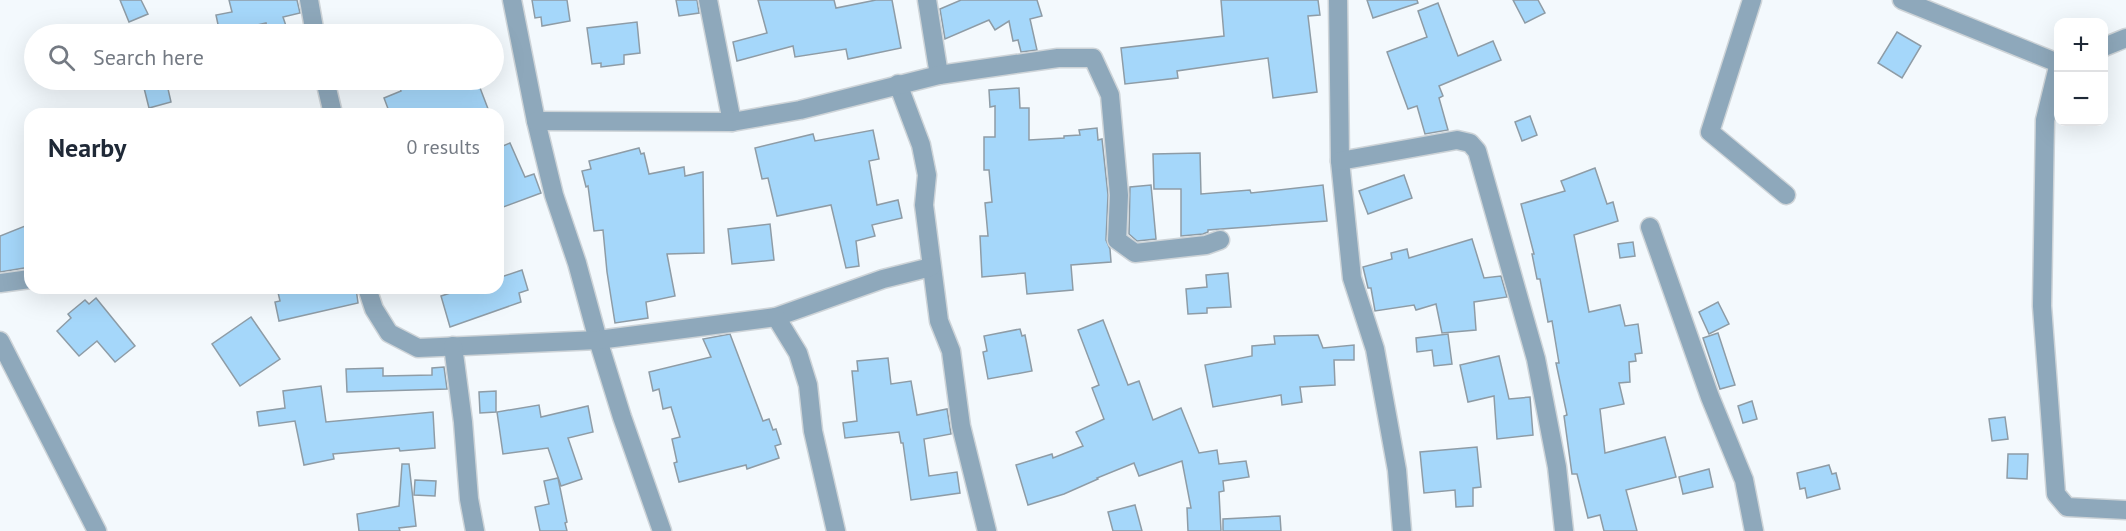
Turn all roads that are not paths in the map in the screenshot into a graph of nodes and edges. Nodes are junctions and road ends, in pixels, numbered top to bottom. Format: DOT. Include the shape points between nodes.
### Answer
graph roads {
  1 [pos="309,0"];
  2 [pos="512,0"];
  3 [pos="708,0"];
  4 [pos="927,0"];
  5 [pos="1338,0"];
  6 [pos="1752,0"];
  7 [pos="1902,0"];
  8 [pos="1938,6"];
  9 [pos="313,24"];
  10 [pos="2126,38"];
  11 [pos="2108,44"];
  12 [pos="2054,63"];
  13 [pos="2056,72"];
  14 [pos="939,75"];
  15 [pos="898,84"];
  16 [pos="327,90"];
  17 [pos="332,108"];
  18 [pos="536,122"];
  19 [pos="732,122"];
  20 [pos="1340,161"];
  21 [pos="1786,195"];
  22 [pos="1650,227"];
  23 [pos="1220,240"];
  24 [pos="932,267"];
  25 [pos="24,280"];
  26 [pos="0,283"];
  27 [pos="369,294"];
  28 [pos="776,317"];
  29 [pos="598,340"];
  30 [pos="0,341"];
  31 [pos="453,346"];
  32 [pos="2126,510"];
  33 [pos="97,531"];
  34 [pos="475,531"];
  35 [pos="662,531"];
  36 [pos="836,531"];
  37 [pos="987,531"];
  38 [pos="1402,531"];
  39 [pos="1564,531"];
  40 [pos="1754,531"];
  1 -- 9 [label="street"];
  2 -- 18 [label="street"];
  3 -- 19 [label="street"];
  4 -- 14 [label="street"];
  5 -- 20 [label="street"];
  6 -- 21 [label="street" via="1710,132"];
  7 -- 8 [label="street"];
  8 -- 12 [label="street"];
  10 -- 11 [label="street"];
  13 -- 32 [label="street" via="2045,120 2042,306 2056,494 2067,507"];
  14 -- 15 [label="street"];
  14 -- 23 [label="street" via="1048,59 1093,58 1110,95 1119,195 1117,240 1135,253"];
  15 -- 19 [label="street" via="800,110"];
  15 -- 24 [label="street" via="921,145 927,175 924,205"];
  16 -- 17 [label="street"];
  18 -- 19 [label="street"];
  18 -- 29 [label="street"];
  20 -- 38 [label="street" via="1352,278 1375,349 1397,470"];
  20 -- 39 [label="street" via="1457,140 1470,143 1477,151 1536,359 1557,467"];
  22 -- 40 [label="street" via="1744,480"];
  24 -- 28 [label="street" via="883,279"];
  24 -- 37 [label="street" via="939,321 951,351 962,426"];
  25 -- 26 [label="street"];
  27 -- 31 [label="street" via="389,333 418,348"];
  28 -- 29 [label="street"];
  28 -- 36 [label="street" via="798,353 808,385 813,431"];
  29 -- 31 [label="street"];
  29 -- 35 [label="street"];
  30 -- 33 [label="street"];
  31 -- 34 [label="street"];
}
